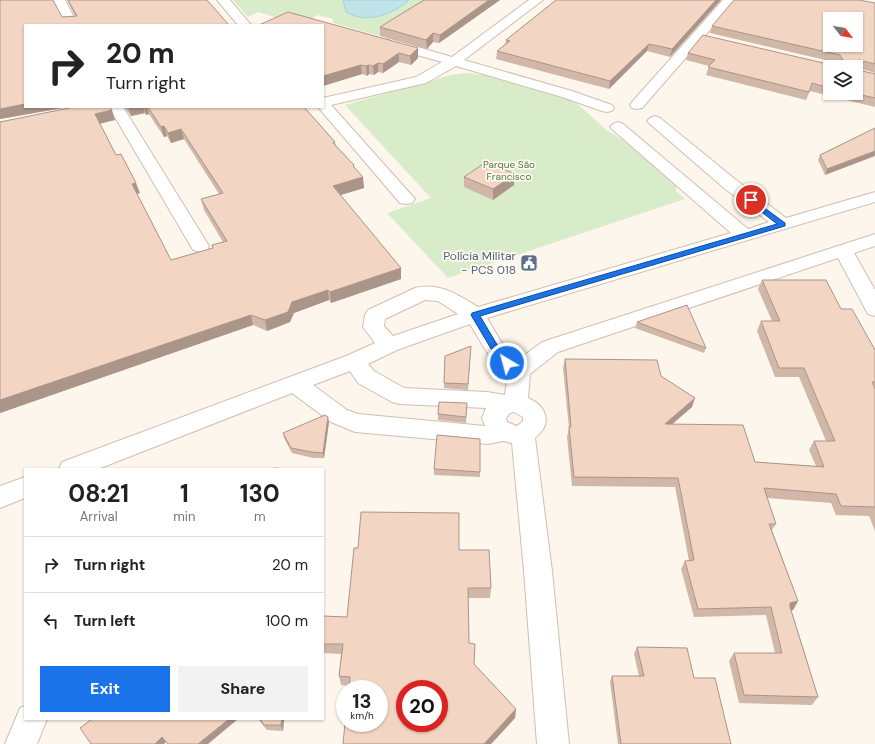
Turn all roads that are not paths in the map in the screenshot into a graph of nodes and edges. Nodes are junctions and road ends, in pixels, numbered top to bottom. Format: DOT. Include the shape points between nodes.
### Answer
graph roads {
  1 [pos="59,0"];
  2 [pos="223,0"];
  3 [pos="537,0"];
  4 [pos="730,0"];
  5 [pos="71,24"];
  6 [pos="244,24"];
  7 [pos="697,36"];
  8 [pos="374,39"];
  9 [pos="712,39"];
  10 [pos="452,62"];
  11 [pos="324,103"];
  12 [pos="324,104"];
  13 [pos="637,105"];
  14 [pos="117,108"];
  15 [pos="607,108"];
  16 [pos="656,121"];
  17 [pos="618,127"];
  18 [pos="875,197"];
  19 [pos="406,199"];
  20 [pos="783,224"];
  21 [pos="744,235"];
  22 [pos="875,240"];
  23 [pos="200,246"];
  24 [pos="844,251"];
  25 [pos="875,309"];
  26 [pos="475,315"];
  27 [pos="389,345"];
  28 [pos="354,361"];
  29 [pos="519,372"];
  30 [pos="295,384"];
  31 [pos="412,398"];
  32 [pos="512,404"];
  33 [pos="412,429"];
  34 [pos="514,433"];
  35 [pos="75,468"];
  36 [pos="24,487"];
  37 [pos="0,497"];
  38 [pos="31,720"];
  39 [pos="21,744"];
  40 [pos="553,744"];
  1 -- 5 [label="street"];
  2 -- 6 [label="street"];
  3 -- 10 [label="street"];
  4 -- 7 [label="street"];
  7 -- 9 [label="street"];
  7 -- 13 [label="street"];
  8 -- 10 [label="street"];
  10 -- 11 [label="street" via="422,80"];
  10 -- 15 [label="street" via="567,94"];
  12 -- 19 [label="street"];
  13 -- 15 [label="street" via="615,105"];
  13 -- 16 [label="street" via="652,112 656,116"];
  14 -- 23 [label="street"];
  15 -- 17 [label="street" via="605,118"];
  16 -- 17 [label="street" via="648,127"];
  16 -- 20 [label="street" via="730,184"];
  17 -- 21 [label="street"];
  18 -- 20 [label="street"];
  20 -- 21 [label="street"];
  21 -- 26 [label="street"];
  22 -- 24 [label="street"];
  24 -- 25 [label="street"];
  24 -- 29 [label="street" via="550,347"];
  26 -- 27 [label="street"];
  26 -- 27 [label="street" via="443,295 422,293 375,315 373,327"];
  26 -- 29 [label="street" via="496,350"];
  27 -- 28 [label="street"];
  28 -- 30 [label="street"];
  28 -- 31 [label="street" via="366,377 400,396"];
  29 -- 32 [label="street"];
  30 -- 33 [label="street" via="339,416 355,423"];
  30 -- 35 [label="street"];
  31 -- 32 [label="street" via="487,400"];
  31 -- 33 [label="street" via="420,409 420,415"];
  32 -- 34 [label="street" via="499,408 494,421 498,427"];
  32 -- 34 [label="street" via="526,406 533,411 536,418 535,425 530,430"];
  33 -- 34 [label="street" via="488,434"];
  34 -- 40 [label="street" via="538,571"];
  36 -- 37 [label="street"];
  38 -- 39 [label="street"];
}
